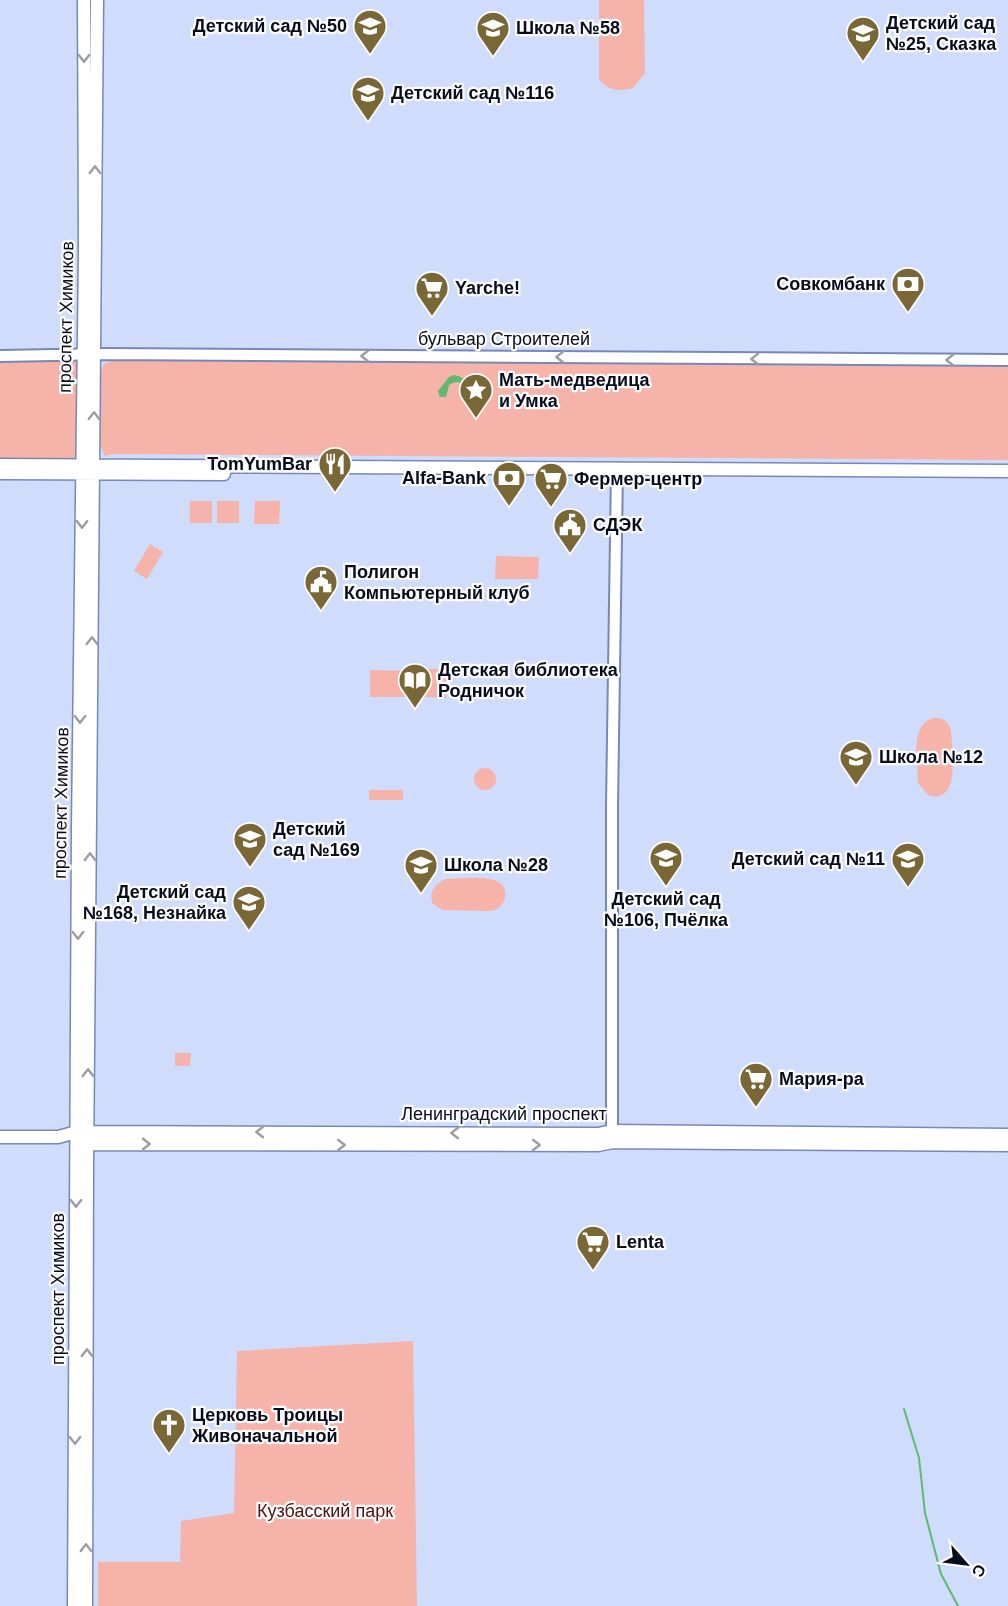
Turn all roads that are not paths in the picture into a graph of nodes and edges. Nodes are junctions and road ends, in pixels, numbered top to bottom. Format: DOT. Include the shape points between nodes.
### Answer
graph roads {
  1 [pos="84,0"];
  2 [pos="97,0"];
  3 [pos="89,354"];
  4 [pos="0,356"];
  5 [pos="1008,360"];
  6 [pos="0,465"];
  7 [pos="88,470"];
  8 [pos="1008,471"];
  9 [pos="617,472"];
  10 [pos="0,473"];
  11 [pos="1008,477"];
  12 [pos="1008,1136"];
  13 [pos="0,1137"];
  14 [pos="612,1137"];
  15 [pos="82,1138"];
  16 [pos="1008,1145"];
  17 [pos="74,1606"];
  18 [pos="86,1606"];
  1 -- 3 [label="main road, проспект Химиков, one-way"];
  3 -- 2 [label="main road, проспект Химиков, one-way"];
  3 -- 4 [label="street, бульвар Строителей"];
  5 -- 3 [label="street, бульвар Строителей, one-way"];
  3 -- 7 [label="main road, проспект Химиков"];
  6 -- 7 [label="main road"];
  7 -- 9 [label="main road"];
  7 -- 10 [label="main road"];
  7 -- 15 [label="main road, проспект Химиков"];
  8 -- 9 [label="main road"];
  9 -- 11 [label="main road"];
  9 -- 14 [label="street"];
  12 -- 14 [label="main road, Ленинградский проспект"];
  13 -- 15 [label="main road"];
  14 -- 15 [label="main road, Ленинградский проспект" via="598,1145"];
  14 -- 16 [label="main road, Ленинградский проспект"];
  15 -- 17 [label="main road, проспект Химиков, one-way"];
  18 -- 15 [label="main road, проспект Химиков, one-way"];
}
